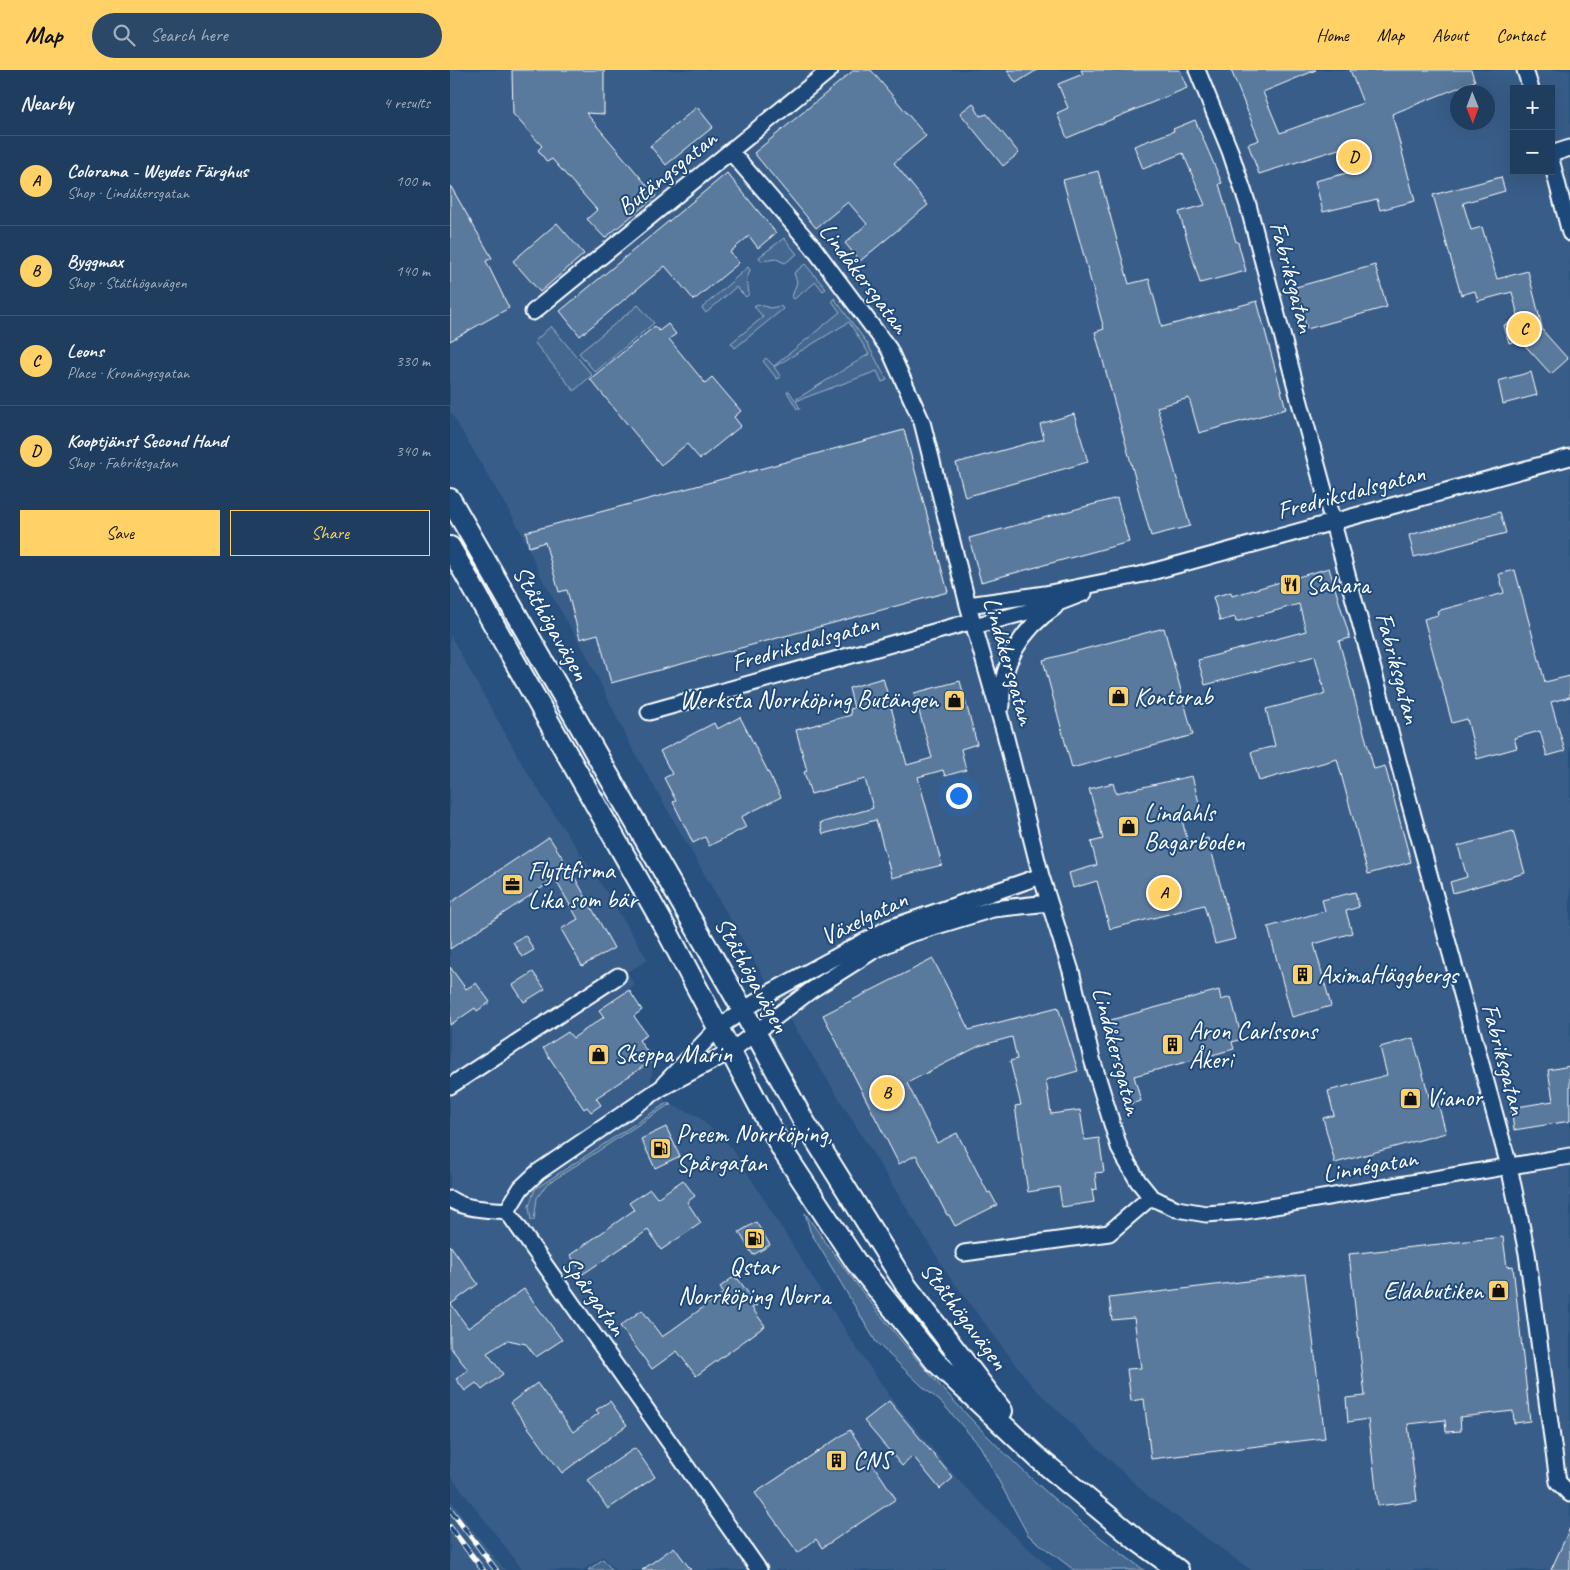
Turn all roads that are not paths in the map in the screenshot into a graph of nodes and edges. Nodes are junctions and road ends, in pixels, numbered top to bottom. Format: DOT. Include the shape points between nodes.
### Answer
graph roads {
  1 [pos="830,70"];
  2 [pos="1197,70"];
  3 [pos="1570,148"];
  4 [pos="731,152"];
  5 [pos="1555,153"];
  6 [pos="1555,174"];
  7 [pos="1570,232"];
  8 [pos="533,312"];
  9 [pos="1570,457"];
  10 [pos="450,499"];
  11 [pos="1333,522"];
  12 [pos="450,547"];
  13 [pos="1144,574"];
  14 [pos="1067,600"];
  15 [pos="968,605"];
  16 [pos="974,623"];
  17 [pos="650,712"];
  18 [pos="1005,734"];
  19 [pos="1041,876"];
  20 [pos="1049,903"];
  21 [pos="618,976"];
  22 [pos="743,1010"];
  23 [pos="719,1028"];
  24 [pos="755,1032"];
  25 [pos="731,1051"];
  26 [pos="450,1086"];
  27 [pos="661,1088"];
  28 [pos="1570,1156"];
  29 [pos="1509,1166"];
  30 [pos="1151,1197"];
  31 [pos="450,1199"];
  32 [pos="1177,1209"];
  33 [pos="507,1211"];
  34 [pos="964,1253"];
  35 [pos="1038,1458"];
  36 [pos="1570,1494"];
  37 [pos="759,1570"];
  38 [pos="1178,1570"];
  1 -- 4 [label="street, Butängsgatan"];
  2 -- 11 [label="street, Fabriksgatan" via="1248,205"];
  3 -- 5 [label="street"];
  4 -- 8 [label="street, Butängsgatan"];
  4 -- 15 [label="street, Lindåkersgatan" via="812,246 889,349 922,422"];
  6 -- 7 [label="street"];
  9 -- 11 [label="street, Fredriksdalsgatan"];
  10 -- 22 [label="main road, Ståthögavägen"];
  11 -- 13 [label="street, Fredriksdalsgatan"];
  11 -- 29 [label="street, Fabriksgatan"];
  12 -- 23 [label="main road, Ståthögavägen" via="666,928"];
  13 -- 14 [label="street, Fredriksdalsgatan"];
  13 -- 15 [label="street, Fredriksdalsgatan" via="1045,594"];
  14 -- 16 [label="street, Fredriksdalsgatan"];
  14 -- 18 [label="street, Fredriksdalsgatan" via="1029,628 1012,653 1002,681"];
  15 -- 16 [label="street, Lindåkersgatan"];
  16 -- 17 [label="street, Fredriksdalsgatan"];
  16 -- 18 [label="street, Lindåkersgatan"];
  18 -- 19 [label="street, Lindåkersgatan"];
  19 -- 20 [label="street, Lindåkersgatan"];
  19 -- 22 [label="street, Växelgatan" via="889,928 761,997"];
  20 -- 24 [label="street, Växelgatan" via="993,909 908,935 847,967"];
  20 -- 30 [label="street, Lindåkersgatan" via="1120,1150"];
  21 -- 26 [label="street"];
  22 -- 23 [label="street, Växelgatan"];
  22 -- 24 [label="main road, Ståthögavägen"];
  23 -- 25 [label="main road, Ståthögavägen"];
  23 -- 27 [label="street"];
  24 -- 25 [label="street"];
  24 -- 35 [label="main road, Ståthögavägen" via="802,1118 907,1287"];
  25 -- 27 [label="street"];
  25 -- 35 [label="main road, Ståthögavägen" via="783,1151 856,1262 935,1361"];
  27 -- 33 [label="street" via="538,1172 520,1188"];
  28 -- 29 [label="street, Linnégatan"];
  29 -- 32 [label="street, Linnégatan" via="1246,1211 1206,1214"];
  29 -- 36 [label="street, Fabriksgatan" via="1526,1253 1558,1482"];
  30 -- 32 [label="street, Lindåkersgatan"];
  30 -- 34 [label="street" via="1109,1233"];
  31 -- 33 [label="street" via="468,1207"];
  33 -- 37 [label="street, Spårgatan"];
  35 -- 38 [label="main road, Ståthögavägen"];
}
